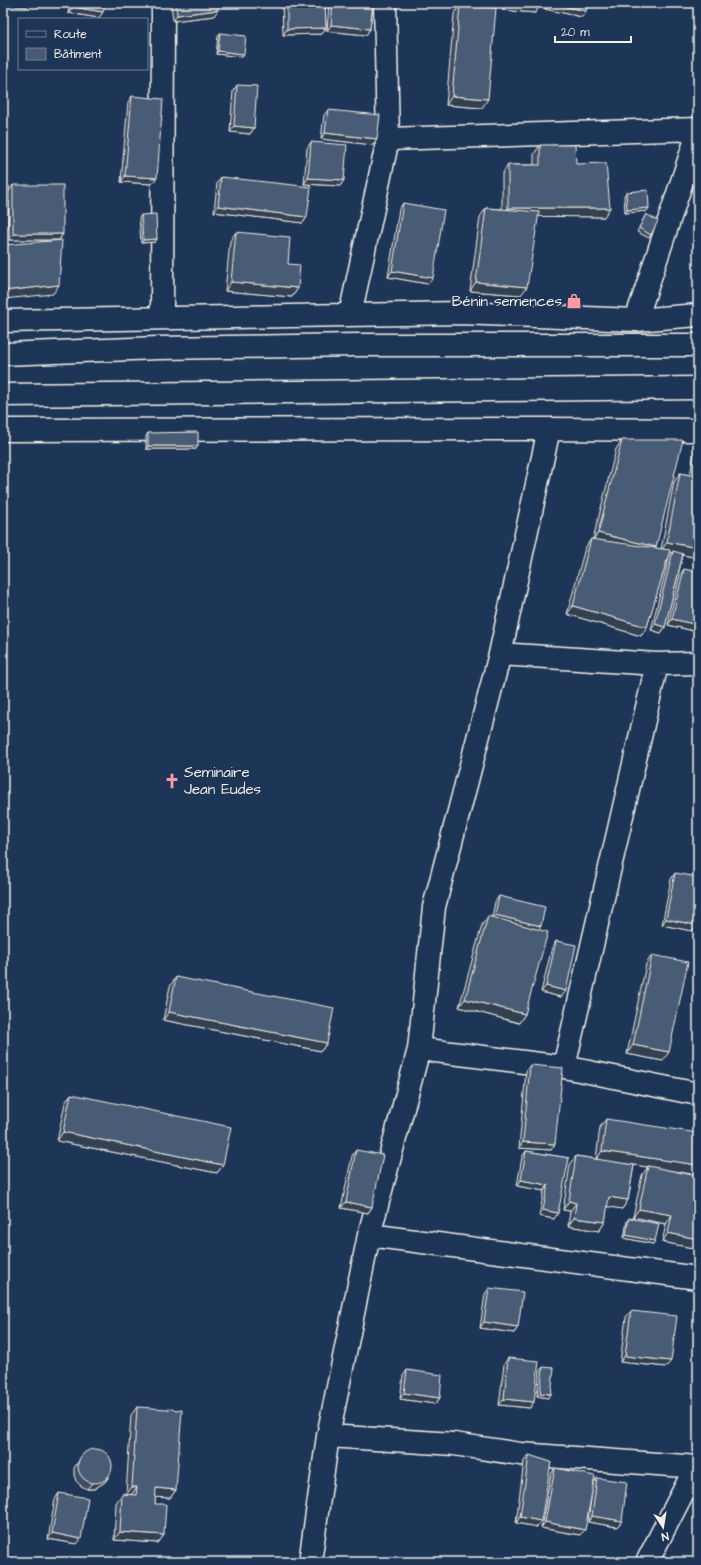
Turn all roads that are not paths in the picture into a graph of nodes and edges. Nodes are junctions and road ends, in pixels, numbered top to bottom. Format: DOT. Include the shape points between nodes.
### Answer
graph roads {
  1 [pos="163,3"];
  2 [pos="385,3"];
  3 [pos="698,128"];
  4 [pos="698,133"];
  5 [pos="388,139"];
  6 [pos="350,315"];
  7 [pos="698,315"];
  8 [pos="162,318"];
  9 [pos="636,320"];
  10 [pos="3,321"];
  11 [pos="698,345"];
  12 [pos="3,354"];
  13 [pos="698,388"];
  14 [pos="3,395"];
  15 [pos="549,429"];
  16 [pos="3,430"];
  17 [pos="698,430"];
  18 [pos="500,654"];
  19 [pos="698,663"];
  20 [pos="657,664"];
  21 [pos="419,1049"];
  22 [pos="564,1067"];
  23 [pos="698,1094"];
  24 [pos="369,1235"];
  25 [pos="698,1278"];
  26 [pos="328,1436"];
  27 [pos="697,1467"];
  28 [pos="310,1562"];
  29 [pos="647,1562"];
  1 -- 8 [label="main road"];
  2 -- 5 [label="main road"];
  3 -- 5 [label="main road"];
  4 -- 9 [label="main road"];
  5 -- 6 [label="main road"];
  6 -- 8 [label="main road"];
  6 -- 9 [label="main road" via="461,313"];
  7 -- 9 [label="main road"];
  8 -- 10 [label="main road"];
  11 -- 12 [label="main road" via="343,345"];
  13 -- 14 [label="main road"];
  15 -- 16 [label="main road"];
  15 -- 17 [label="main road"];
  15 -- 18 [label="main road"];
  18 -- 20 [label="main road"];
  18 -- 21 [label="main road" via="434,907"];
  19 -- 20 [label="main road"];
  20 -- 22 [label="main road"];
  21 -- 22 [label="main road"];
  21 -- 24 [label="main road"];
  22 -- 23 [label="main road"];
  24 -- 25 [label="main road"];
  24 -- 26 [label="main road"];
  26 -- 27 [label="main road" via="454,1444 520,1454"];
  26 -- 28 [label="main road"];
  27 -- 29 [label="main road"];
}
